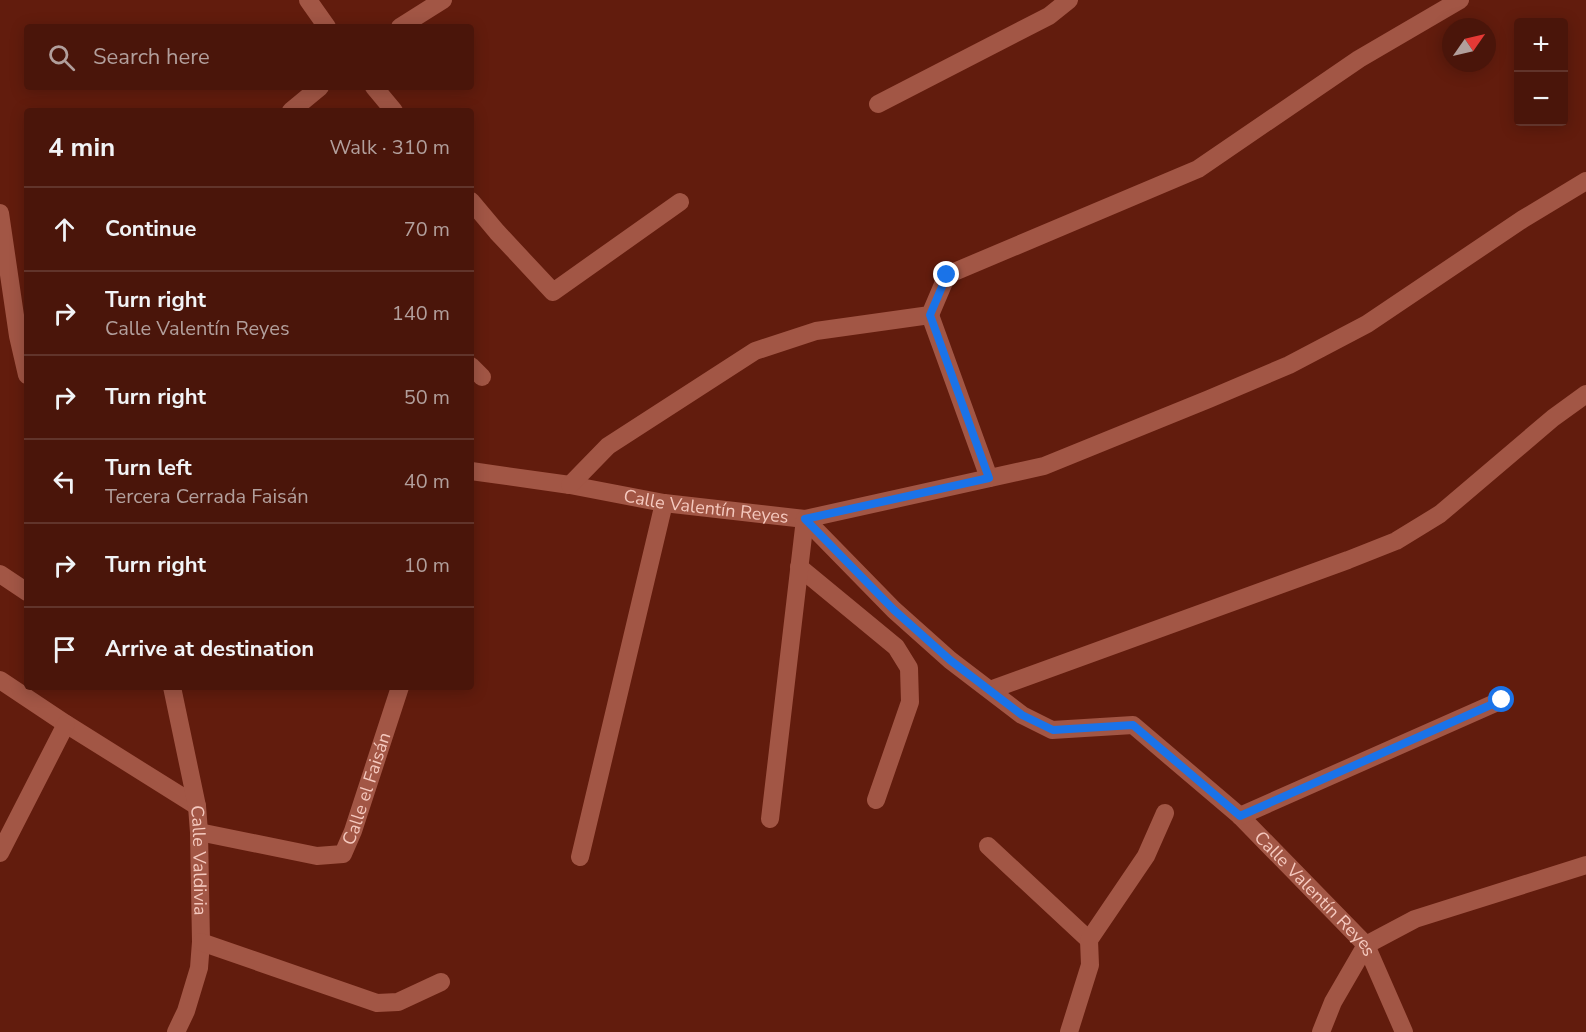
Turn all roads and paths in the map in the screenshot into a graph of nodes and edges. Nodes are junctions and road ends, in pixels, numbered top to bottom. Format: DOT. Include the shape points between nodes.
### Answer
graph roads {
  1 [pos="308,0"];
  2 [pos="443,0"];
  3 [pos="1069,0"];
  4 [pos="1460,0"];
  5 [pos="325,24"];
  6 [pos="405,24"];
  7 [pos="316,90"];
  8 [pos="376,90"];
  9 [pos="878,104"];
  10 [pos="295,108"];
  11 [pos="392,108"];
  12 [pos="1586,181"];
  13 [pos="680,202"];
  14 [pos="474,205"];
  15 [pos="0,213"];
  16 [pos="930,315"];
  17 [pos="22,334"];
  18 [pos="24,350"];
  19 [pos="1586,394"];
  20 [pos="474,471"];
  21 [pos="989,478"];
  22 [pos="570,485"];
  23 [pos="664,503"];
  24 [pos="805,519"];
  25 [pos="799,567"];
  26 [pos="0,574"];
  27 [pos="24,590"];
  28 [pos="0,681"];
  29 [pos="173,690"];
  30 [pos="399,690"];
  31 [pos="990,690"];
  32 [pos="1502,700"];
  33 [pos="66,724"];
  34 [pos="876,800"];
  35 [pos="197,806"];
  36 [pos="1165,813"];
  37 [pos="1240,816"];
  38 [pos="770,819"];
  39 [pos="199,832"];
  40 [pos="988,846"];
  41 [pos="0,854"];
  42 [pos="580,857"];
  43 [pos="1586,865"];
  44 [pos="1089,940"];
  45 [pos="201,942"];
  46 [pos="1366,945"];
  47 [pos="441,982"];
  48 [pos="176,1032"];
  49 [pos="1069,1032"];
  50 [pos="1321,1032"];
  51 [pos="1404,1032"];
  1 -- 5 [label="street"];
  2 -- 6 [label="street"];
  3 -- 9 [label="street" via="1049,16"];
  4 -- 16 [label="street" via="1359,58 1198,169 947,275"];
  7 -- 10 [label="street"];
  8 -- 11 [label="street"];
  12 -- 21 [label="street" via="1367,324 1289,365 1044,466"];
  13 -- 14 [label="street" via="553,292"];
  15 -- 17 [label="street"];
  16 -- 21 [label="street"];
  16 -- 22 [label="street" via="816,331 755,351 608,446"];
  17 -- 18 [label="street"];
  19 -- 31 [label="street" via="1440,514 1395,541"];
  20 -- 22 [label="street, Calle Valentín Reyes"];
  21 -- 24 [label="street"];
  22 -- 23 [label="street, Calle Valentín Reyes"];
  23 -- 24 [label="street, Calle Valentín Reyes"];
  23 -- 42 [label="street"];
  24 -- 25 [label="street"];
  24 -- 31 [label="street, Calle Valentín Reyes" via="894,610"];
  25 -- 34 [label="street" via="896,647 909,668 910,702"];
  25 -- 38 [label="street"];
  26 -- 27 [label="street"];
  28 -- 33 [label="street"];
  29 -- 35 [label="street, Calle Valdivia"];
  30 -- 39 [label="street, Calle el Faisán" via="343,854 317,856"];
  31 -- 37 [label="street, Calle Valentín Reyes" via="1022,715 1053,730 1133,725"];
  32 -- 37 [label="street"];
  33 -- 35 [label="street"];
  33 -- 41 [label="street"];
  35 -- 39 [label="street, Calle Valdivia"];
  36 -- 44 [label="street" via="1146,856"];
  37 -- 46 [label="street, Calle Valentín Reyes"];
  39 -- 45 [label="street, Calle Valdivia"];
  40 -- 44 [label="street"];
  43 -- 46 [label="street" via="1415,920"];
  44 -- 49 [label="street" via="1090,965"];
  45 -- 47 [label="street" via="377,1003 398,1002"];
  45 -- 48 [label="street, Calle Valdivia" via="199,968"];
  46 -- 50 [label="street" via="1333,1002"];
  46 -- 51 [label="street, Calle Valentín Reyes"];
}
